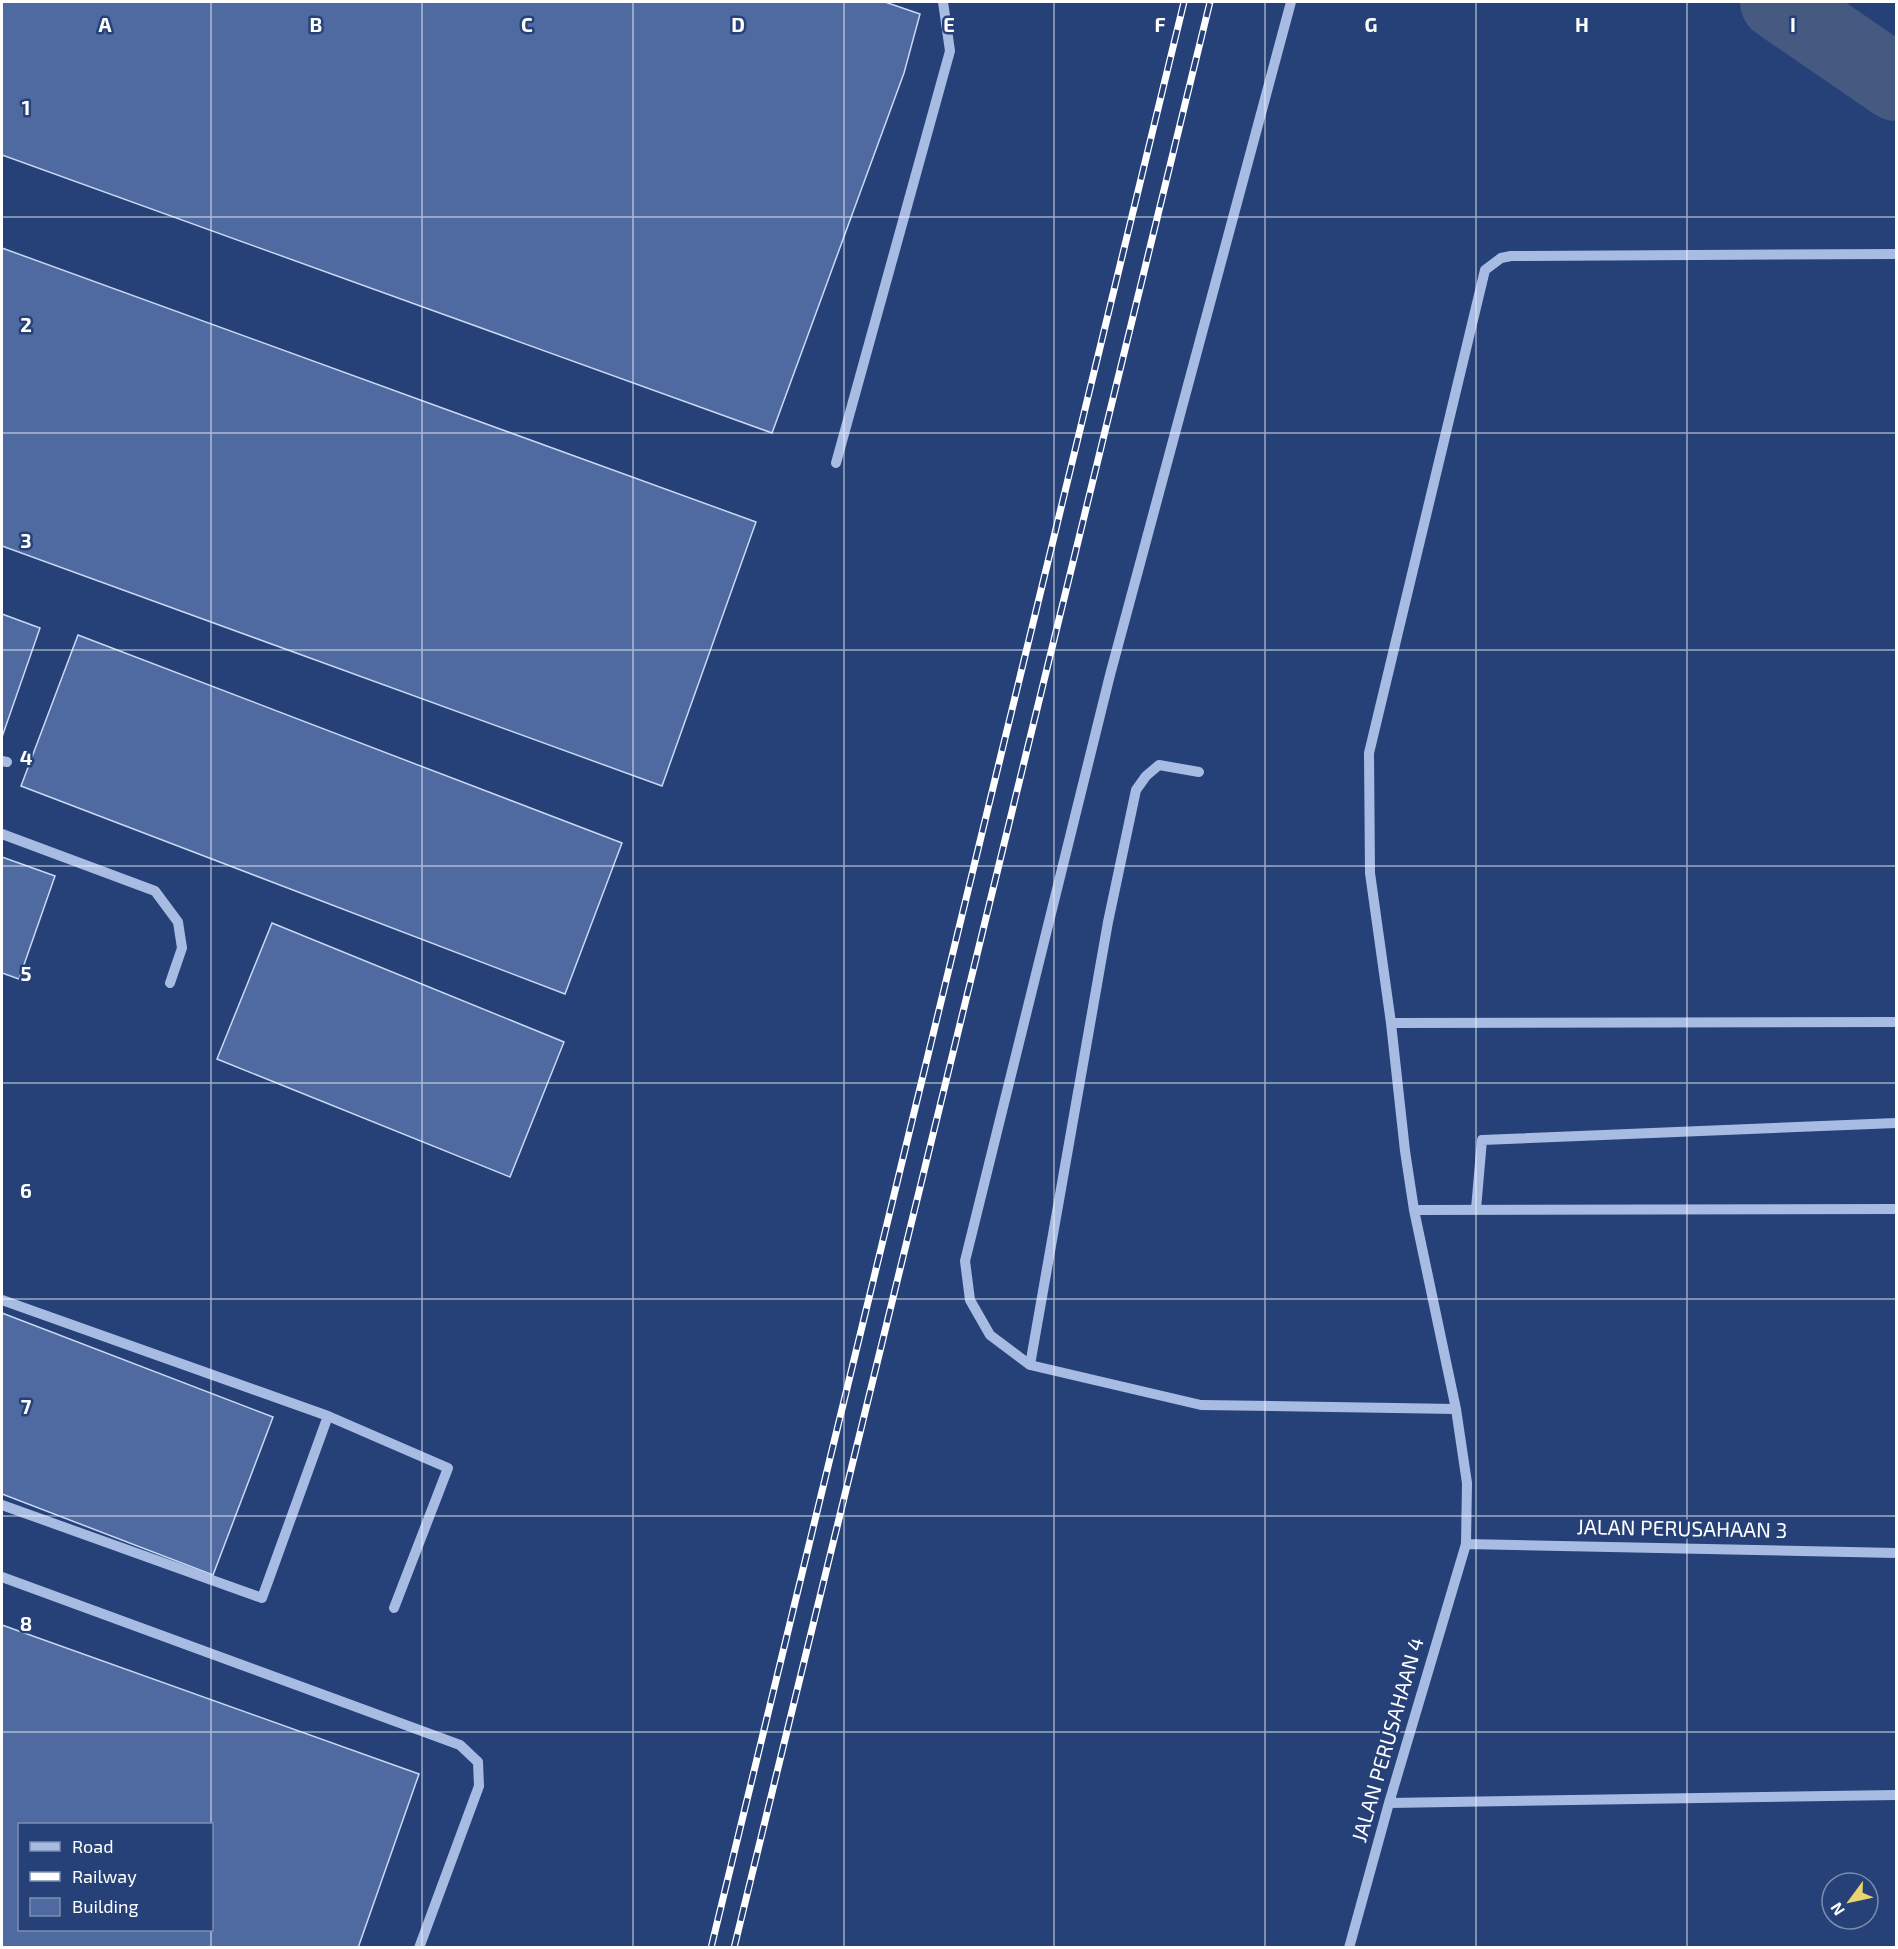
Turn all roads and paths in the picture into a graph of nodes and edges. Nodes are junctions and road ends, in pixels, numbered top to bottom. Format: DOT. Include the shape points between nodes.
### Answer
graph roads {
  1 [pos="943,2"];
  2 [pos="1291,2"];
  3 [pos="1896,254"];
  4 [pos="836,463"];
  5 [pos="1198,772"];
  6 [pos="2,834"];
  7 [pos="170,983"];
  8 [pos="1896,1022"];
  9 [pos="1391,1023"];
  10 [pos="1896,1123"];
  11 [pos="1476,1209"];
  12 [pos="1896,1209"];
  13 [pos="1414,1210"];
  14 [pos="2,1300"];
  15 [pos="1030,1365"];
  16 [pos="1456,1409"];
  17 [pos="328,1416"];
  18 [pos="2,1505"];
  19 [pos="1466,1544"];
  20 [pos="1896,1553"];
  21 [pos="2,1577"];
  22 [pos="394,1608"];
  23 [pos="1896,1794"];
  24 [pos="1389,1803"];
  25 [pos="419,1947"];
  26 [pos="1349,1947"];
  1 -- 4 [label="street" via="950,51"];
  2 -- 15 [label="street" via="1110,675 965,1262 970,1300 990,1335"];
  3 -- 9 [label="street, JALAN PERUSAHAAN 4" via="1511,256 1485,270 1369,753 1370,873"];
  5 -- 15 [label="street" via="1159,765 1136,790 1108,922"];
  6 -- 7 [label="street" via="155,891 178,922 181,939 182,948"];
  8 -- 9 [label="street"];
  9 -- 13 [label="street, JALAN PERUSAHAAN 4"];
  10 -- 11 [label="street" via="1482,1140"];
  11 -- 12 [label="street"];
  11 -- 13 [label="street"];
  13 -- 16 [label="street, JALAN PERUSAHAAN 4"];
  14 -- 17 [label="street"];
  15 -- 16 [label="street" via="1201,1405"];
  16 -- 19 [label="street, JALAN PERUSAHAAN 4" via="1467,1483"];
  17 -- 18 [label="street" via="262,1598"];
  17 -- 22 [label="street" via="448,1468"];
  19 -- 20 [label="street, JALAN PERUSAHAAN 3"];
  19 -- 24 [label="street, JALAN PERUSAHAAN 4"];
  21 -- 25 [label="street" via="460,1745 478,1762 479,1786"];
  23 -- 24 [label="street"];
  24 -- 26 [label="street, JALAN PERUSAHAAN 4"];
}
